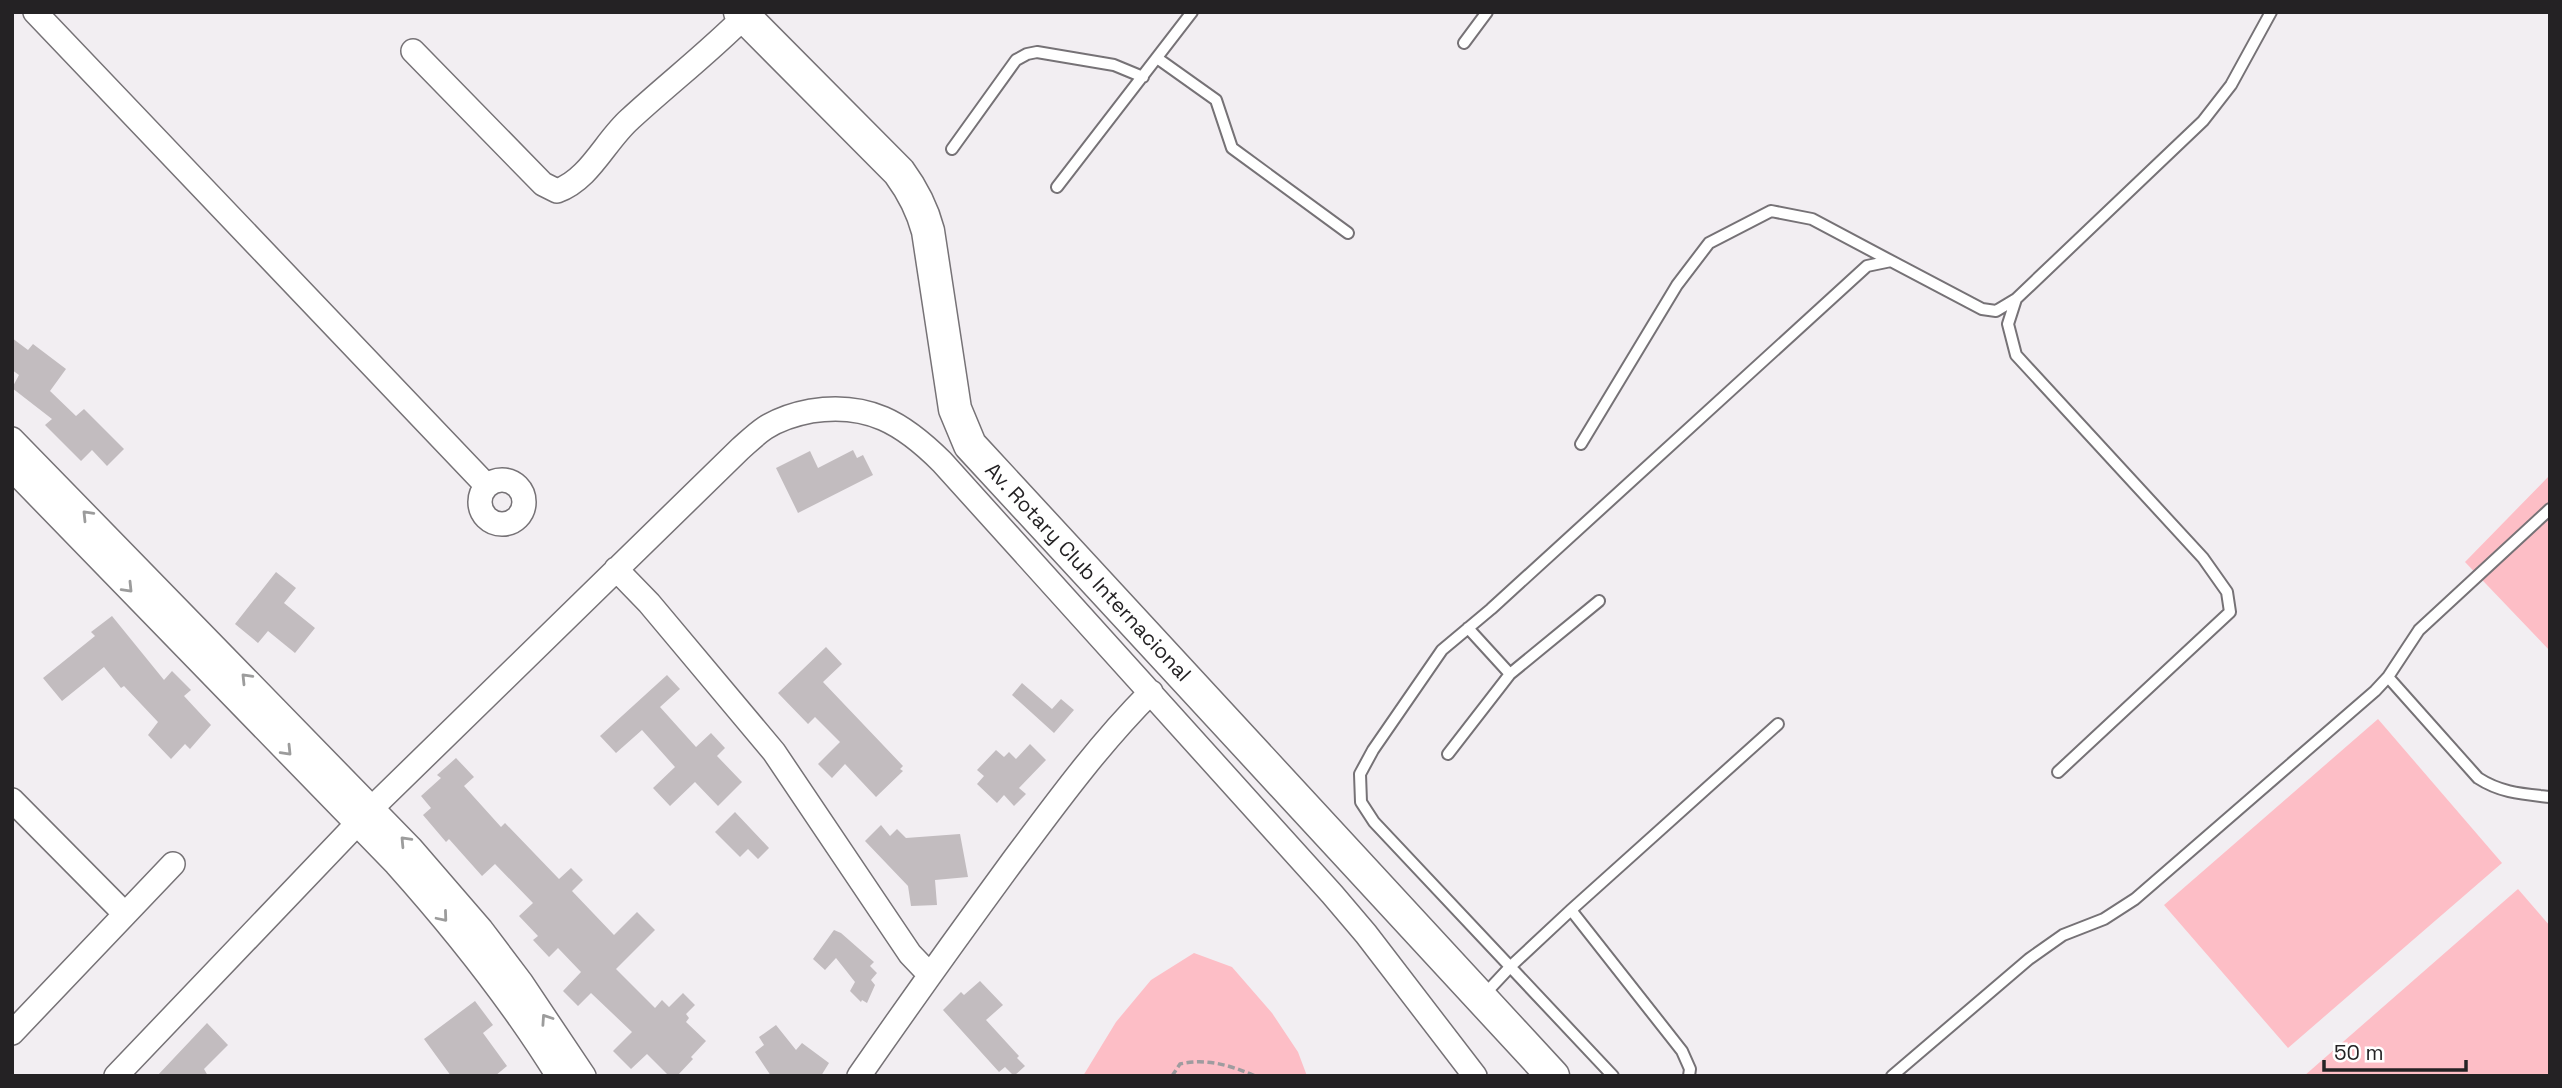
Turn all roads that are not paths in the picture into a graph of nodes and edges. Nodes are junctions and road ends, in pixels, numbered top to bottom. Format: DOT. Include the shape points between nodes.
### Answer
graph roads {
  1 [pos="35,12"];
  2 [pos="1192,12"];
  3 [pos="1487,12"];
  4 [pos="2271,12"];
  5 [pos="742,15"];
  6 [pos="1464,43"];
  7 [pos="413,51"];
  8 [pos="1157,58"];
  9 [pos="1143,77"];
  10 [pos="952,149"];
  11 [pos="1057,187"];
  12 [pos="1348,233"];
  13 [pos="1891,261"];
  14 [pos="2016,299"];
  15 [pos="12,439"];
  16 [pos="1581,444"];
  17 [pos="12,469"];
  18 [pos="486,486"];
  19 [pos="2550,509"];
  20 [pos="616,569"];
  21 [pos="1599,601"];
  22 [pos="1468,628"];
  23 [pos="1510,674"];
  24 [pos="2388,677"];
  25 [pos="1151,692"];
  26 [pos="1778,724"];
  27 [pos="1448,754"];
  28 [pos="2058,772"];
  29 [pos="2550,797"];
  30 [pos="12,800"];
  31 [pos="365,815"];
  32 [pos="173,864"];
  33 [pos="1571,910"];
  34 [pos="125,914"];
  35 [pos="1511,966"];
  36 [pos="929,974"];
  37 [pos="1481,999"];
  38 [pos="12,1033"];
  39 [pos="117,1076"];
  40 [pos="558,1076"];
  41 [pos="584,1076"];
  42 [pos="859,1076"];
  43 [pos="1475,1076"];
  44 [pos="1553,1076"];
  45 [pos="1613,1076"];
  46 [pos="1689,1076"];
  47 [pos="1892,1076"];
  1 -- 18 [label="street"];
  2 -- 8 [label="lane"];
  3 -- 6 [label="lane"];
  4 -- 14 [label="lane" via="2231,85 2203,121"];
  5 -- 7 [label="street" via="701,59 629,119 581,176 557,191 543,184"];
  5 -- 37 [label="main road, Av. Rotary Club Internacional" via="912,189 928,230 955,409 970,445"];
  8 -- 9 [label="lane"];
  8 -- 12 [label="lane" via="1216,100 1231,148"];
  9 -- 10 [label="lane" via="1114,65 1027,54 1016,60"];
  9 -- 11 [label="lane"];
  13 -- 14 [label="lane" via="1982,309 1996,311"];
  13 -- 16 [label="lane" via="1812,219 1771,211 1709,243 1677,285"];
  13 -- 22 [label="lane" via="1867,266"];
  14 -- 28 [label="lane" via="2008,324 2016,355 2203,558 2227,592 2230,612"];
  31 -- 15 [label="street, one-way"];
  17 -- 31 [label="street, one-way"];
  19 -- 24 [label="lane" via="2418,630"];
  20 -- 25 [label="street" via="766,428 805,412 862,411 901,426 922,442"];
  20 -- 31 [label="street"];
  20 -- 36 [label="street" via="774,752 916,962"];
  21 -- 23 [label="lane"];
  22 -- 23 [label="lane"];
  22 -- 35 [label="lane" via="1441,650 1373,750 1360,774 1361,802 1374,822"];
  23 -- 27 [label="lane"];
  24 -- 29 [label="lane" via="2478,778 2509,793"];
  24 -- 47 [label="lane" via="2135,899 2104,919 2063,935 2029,959"];
  25 -- 36 [label="street" via="1084,767"];
  25 -- 43 [label="street" via="1358,924"];
  26 -- 33 [label="lane"];
  30 -- 34 [label="street"];
  31 -- 39 [label="street"];
  31 -- 40 [label="street, one-way" via="509,1003"];
  41 -- 31 [label="street, one-way" via="481,929"];
  32 -- 34 [label="street"];
  33 -- 35 [label="lane"];
  33 -- 46 [label="lane" via="1682,1051"];
  34 -- 38 [label="street"];
  35 -- 37 [label="lane"];
  35 -- 45 [label="lane"];
  36 -- 42 [label="street"];
  37 -- 44 [label="main road, Av. Rotary Club Internacional"];
}
